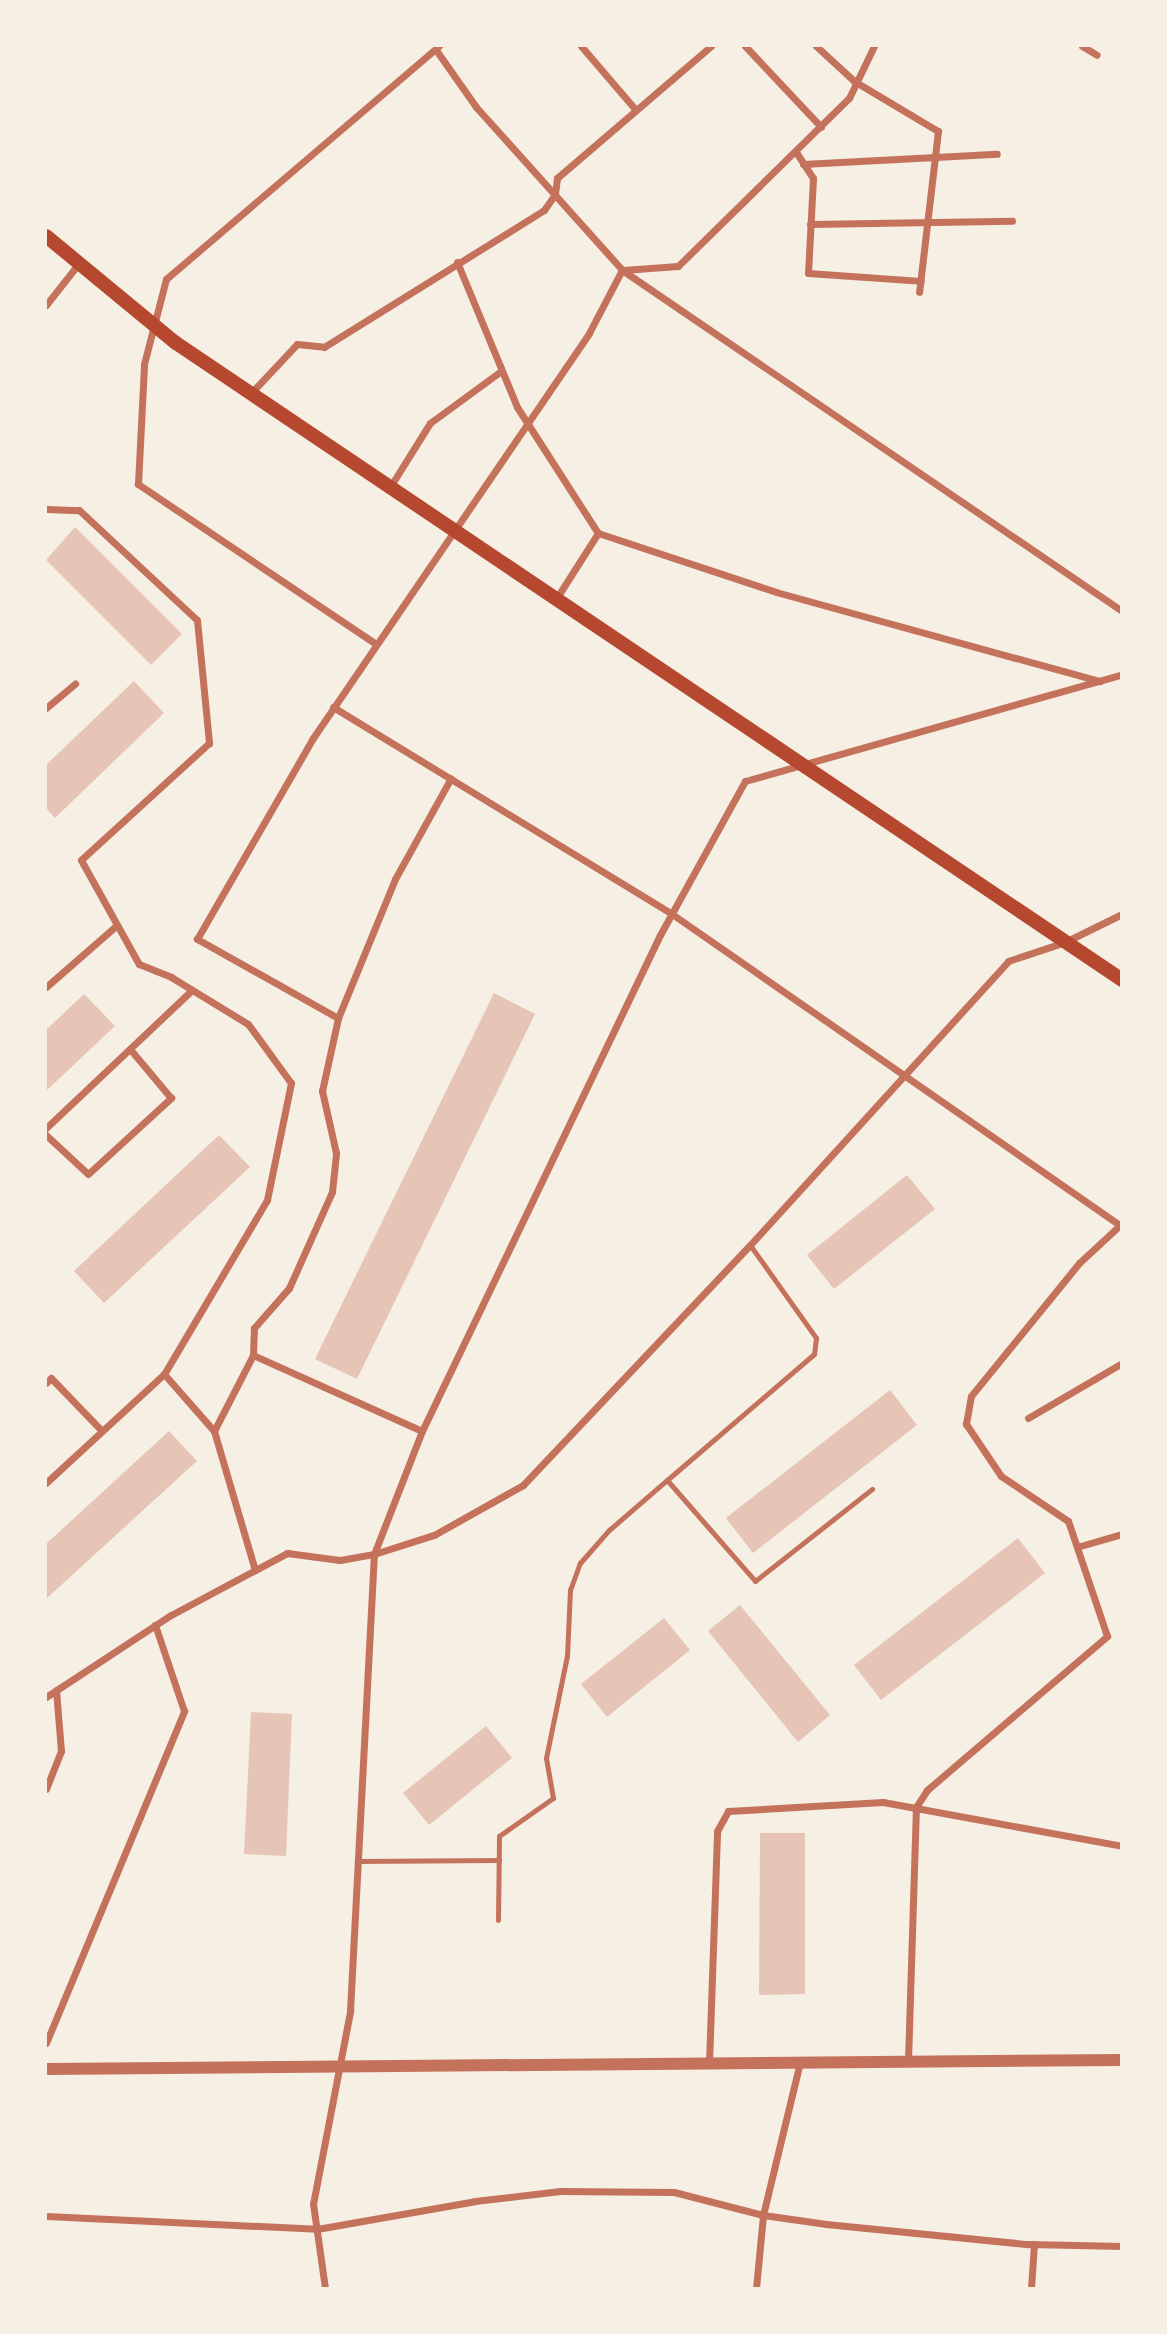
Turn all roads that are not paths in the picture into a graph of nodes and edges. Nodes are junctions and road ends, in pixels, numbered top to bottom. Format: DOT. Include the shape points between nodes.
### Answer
graph roads {
  1 [pos="581,46"];
  2 [pos="711,46"];
  3 [pos="745,46"];
  4 [pos="816,46"];
  5 [pos="874,46"];
  6 [pos="1082,46"];
  7 [pos="438,48"];
  8 [pos="1097,55"];
  9 [pos="855,81"];
  10 [pos="635,109"];
  11 [pos="821,127"];
  12 [pos="796,152"];
  13 [pos="997,154"];
  14 [pos="934,159"];
  15 [pos="803,164"];
  16 [pos="555,194"];
  17 [pos="1012,221"];
  18 [pos="810,224"];
  19 [pos="927,224"];
  20 [pos="46,236"];
  21 [pos="457,262"];
  22 [pos="79,263"];
  23 [pos="622,270"];
  24 [pos="921,281"];
  25 [pos="919,292"];
  26 [pos="46,305"];
  27 [pos="154,325"];
  28 [pos="501,372"];
  29 [pos="251,393"];
  30 [pos="529,422"];
  31 [pos="390,487"];
  32 [pos="46,509"];
  33 [pos="454,530"];
  34 [pos="597,533"];
  35 [pos="556,599"];
  36 [pos="1122,611"];
  37 [pos="376,643"];
  38 [pos="1122,674"];
  39 [pos="1100,681"];
  40 [pos="75,684"];
  41 [pos="333,707"];
  42 [pos="46,708"];
  43 [pos="798,763"];
  44 [pos="451,778"];
  45 [pos="672,914"];
  46 [pos="1122,914"];
  47 [pos="117,925"];
  48 [pos="1065,942"];
  49 [pos="1122,980"];
  50 [pos="46,986"];
  51 [pos="192,990"];
  52 [pos="338,1018"];
  53 [pos="130,1049"];
  54 [pos="905,1075"];
  55 [pos="46,1128"];
  56 [pos="46,1135"];
  57 [pos="1121,1226"];
  58 [pos="750,1245"];
  59 [pos="253,1355"];
  60 [pos="1122,1363"];
  61 [pos="164,1374"];
  62 [pos="46,1383"];
  63 [pos="1028,1418"];
  64 [pos="100,1429"];
  65 [pos="214,1431"];
  66 [pos="422,1431"];
  67 [pos="667,1479"];
  68 [pos="46,1483"];
  69 [pos="872,1489"];
  70 [pos="1122,1534"];
  71 [pos="1077,1547"];
  72 [pos="374,1554"];
  73 [pos="255,1570"];
  74 [pos="155,1625"];
  75 [pos="56,1690"];
  76 [pos="46,1697"];
  77 [pos="46,1789"];
  78 [pos="916,1807"];
  79 [pos="1122,1846"];
  80 [pos="499,1860"];
  81 [pos="357,1861"];
  82 [pos="498,1920"];
  83 [pos="46,2043"];
  84 [pos="1122,2060"];
  85 [pos="908,2061"];
  86 [pos="800,2062"];
  87 [pos="709,2063"];
  88 [pos="339,2066"];
  89 [pos="46,2068"];
  90 [pos="763,2215"];
  91 [pos="46,2216"];
  92 [pos="317,2229"];
  93 [pos="1034,2244"];
  94 [pos="1122,2246"];
  95 [pos="325,2288"];
  96 [pos="756,2288"];
  97 [pos="1031,2288"];
  1 -- 10 [label="street"];
  2 -- 10 [label="street"];
  3 -- 11 [label="street"];
  4 -- 9 [label="street"];
  5 -- 9 [label="street"];
  6 -- 8 [label="street"];
  7 -- 16 [label="street" via="476,107"];
  7 -- 27 [label="street" via="166,279"];
  9 -- 11 [label="street" via="849,98"];
  9 -- 14 [label="street" via="938,131"];
  10 -- 16 [label="street" via="557,178"];
  11 -- 12 [label="street"];
  12 -- 15 [label="street"];
  12 -- 23 [label="street" via="678,267"];
  13 -- 14 [label="street"];
  14 -- 15 [label="street"];
  14 -- 19 [label="street"];
  15 -- 18 [label="street" via="813,178"];
  16 -- 21 [label="street" via="544,210"];
  16 -- 23 [label="street"];
  17 -- 19 [label="street"];
  18 -- 19 [label="street"];
  18 -- 24 [label="street" via="808,273"];
  19 -- 24 [label="street"];
  20 -- 22 [label="main road"];
  21 -- 28 [label="street"];
  21 -- 29 [label="street" via="324,347 297,344"];
  22 -- 26 [label="street"];
  22 -- 27 [label="main road"];
  23 -- 30 [label="street" via="589,333"];
  23 -- 36 [label="street"];
  24 -- 25 [label="street"];
  27 -- 29 [label="main road"];
  27 -- 37 [label="street" via="144,364 138,484"];
  28 -- 30 [label="street"];
  28 -- 31 [label="street" via="430,423"];
  29 -- 31 [label="main road"];
  30 -- 33 [label="street"];
  30 -- 34 [label="street"];
  31 -- 33 [label="main road"];
  32 -- 47 [label="street" via="79,510 197,620 209,743 81,860"];
  33 -- 35 [label="main road"];
  33 -- 37 [label="street"];
  34 -- 35 [label="street"];
  34 -- 39 [label="street" via="776,592"];
  35 -- 43 [label="main road"];
  37 -- 41 [label="street"];
  38 -- 39 [label="street"];
  39 -- 43 [label="street" via="914,737"];
  40 -- 42 [label="street"];
  41 -- 44 [label="street"];
  41 -- 52 [label="street" via="197,939"];
  43 -- 45 [label="street" via="745,781"];
  43 -- 48 [label="main road"];
  44 -- 45 [label="street"];
  44 -- 52 [label="street" via="395,879"];
  45 -- 54 [label="street"];
  45 -- 66 [label="street"];
  46 -- 48 [label="street"];
  47 -- 50 [label="street"];
  47 -- 51 [label="street" via="139,964"];
  48 -- 49 [label="main road"];
  48 -- 54 [label="street" via="1008,961"];
  51 -- 53 [label="street"];
  51 -- 61 [label="street" via="248,1024 291,1083 267,1200"];
  52 -- 59 [label="street" via="322,1091 336,1153 332,1192 289,1289 254,1328"];
  53 -- 55 [label="street"];
  53 -- 56 [label="street" via="171,1098 88,1174"];
  54 -- 57 [label="street"];
  54 -- 58 [label="street"];
  57 -- 71 [label="street" via="1079,1263 971,1395 966,1424 1000,1476 1068,1521"];
  58 -- 67 [label="lane" via="816,1338 814,1354"];
  58 -- 72 [label="street" via="523,1485 434,1535"];
  59 -- 65 [label="street"];
  59 -- 66 [label="street"];
  60 -- 63 [label="street"];
  61 -- 64 [label="street"];
  61 -- 65 [label="street"];
  62 -- 64 [label="street" via="51,1378"];
  64 -- 68 [label="street"];
  65 -- 73 [label="street"];
  66 -- 72 [label="street"];
  67 -- 69 [label="lane" via="755,1581"];
  67 -- 80 [label="lane" via="609,1530 580,1563 570,1590 563,1680 546,1758 553,1798 499,1836"];
  70 -- 71 [label="street"];
  71 -- 78 [label="street" via="1107,1636 927,1790"];
  72 -- 73 [label="street" via="340,1560 287,1553"];
  72 -- 81 [label="street"];
  73 -- 74 [label="street"];
  74 -- 75 [label="street"];
  74 -- 83 [label="street" via="184,1711"];
  75 -- 76 [label="street"];
  75 -- 77 [label="street" via="61,1751"];
  78 -- 79 [label="street"];
  78 -- 85 [label="street"];
  78 -- 87 [label="street" via="883,1802 728,1811 717,1831"];
  80 -- 81 [label="lane"];
  80 -- 82 [label="lane"];
  81 -- 88 [label="street" via="350,2011"];
  84 -- 85 [label="street"];
  85 -- 86 [label="street"];
  86 -- 87 [label="street"];
  86 -- 90 [label="street"];
  87 -- 88 [label="street"];
  88 -- 89 [label="street"];
  88 -- 92 [label="street" via="313,2203"];
  90 -- 92 [label="street" via="674,2192 560,2191"];
  90 -- 93 [label="street"];
  90 -- 96 [label="street"];
  91 -- 92 [label="street"];
  92 -- 95 [label="street"];
  93 -- 94 [label="street"];
  93 -- 97 [label="street"];
}
